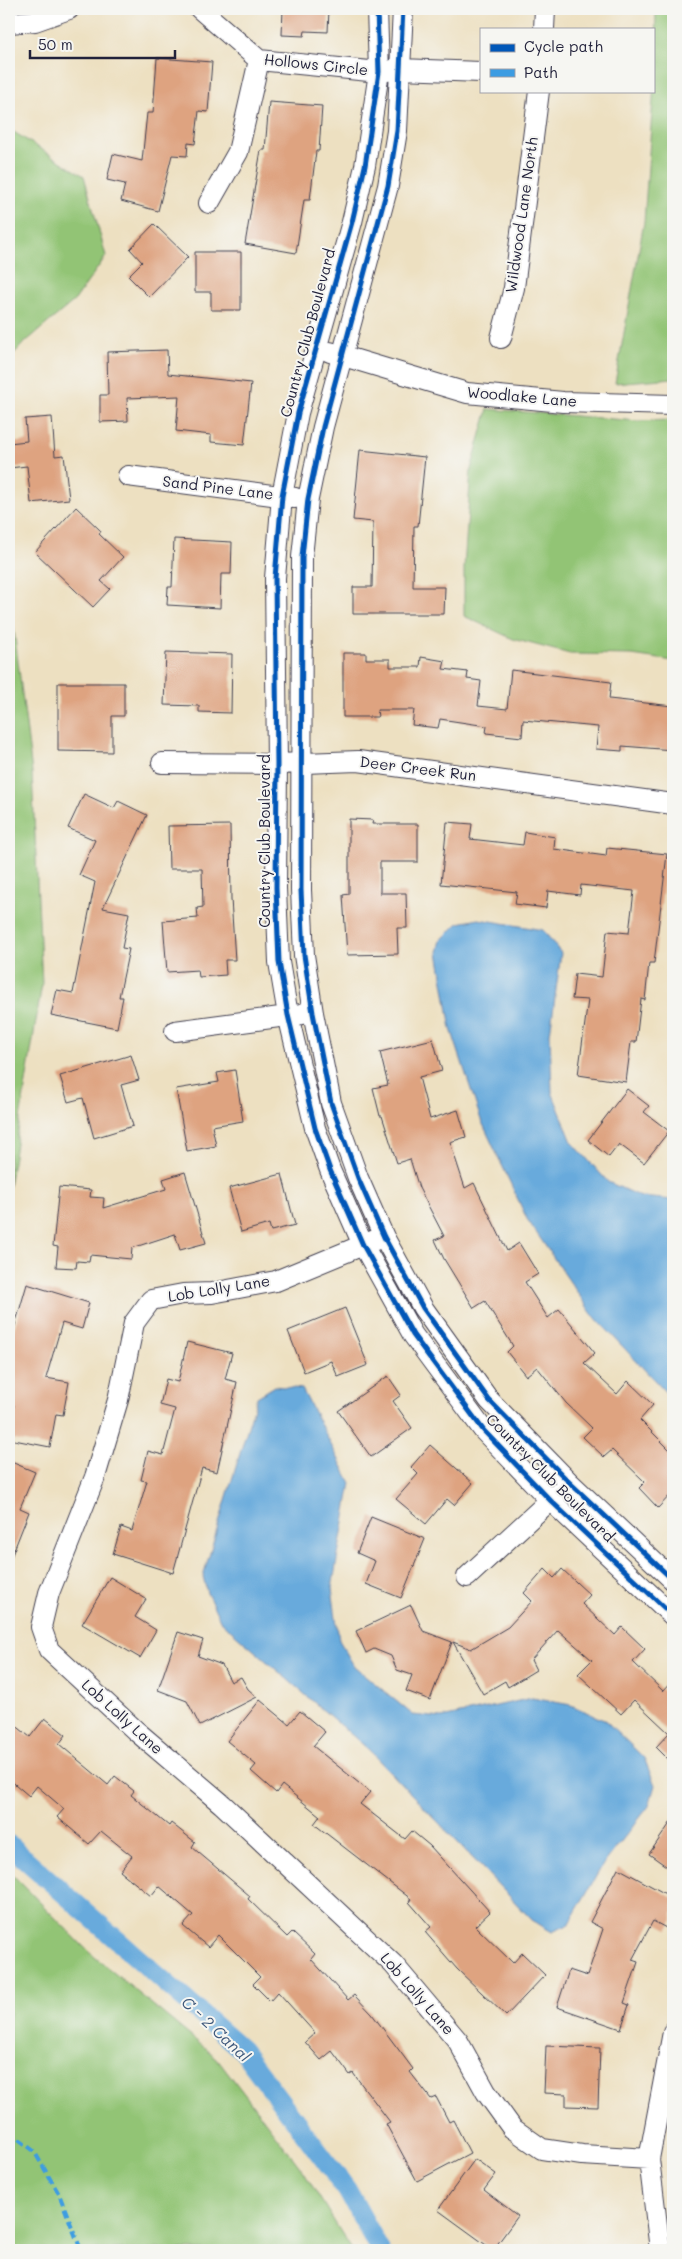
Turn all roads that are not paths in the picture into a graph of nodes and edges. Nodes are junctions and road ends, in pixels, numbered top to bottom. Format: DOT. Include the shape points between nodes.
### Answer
graph roads {
  1 [pos="70,9"];
  2 [pos="200,9"];
  3 [pos="377,9"];
  4 [pos="402,9"];
  5 [pos="545,9"];
  6 [pos="9,23"];
  7 [pos="544,28"];
  8 [pos="259,60"];
  9 [pos="400,70"];
  10 [pos="378,72"];
  11 [pos="480,72"];
  12 [pos="539,92"];
  13 [pos="209,203"];
  14 [pos="501,338"];
  15 [pos="316,348"];
  16 [pos="342,355"];
  17 [pos="673,405"];
  18 [pos="128,476"];
  19 [pos="282,496"];
  20 [pos="308,499"];
  21 [pos="300,763"];
  22 [pos="162,764"];
  23 [pos="277,764"];
  24 [pos="673,804"];
  25 [pos="313,1013"];
  26 [pos="288,1015"];
  27 [pos="175,1030"];
  28 [pos="384,1237"];
  29 [pos="363,1245"];
  30 [pos="569,1482"];
  31 [pos="551,1501"];
  32 [pos="467,1577"];
  33 [pos="673,1580"];
  34 [pos="673,1616"];
  35 [pos="673,2032"];
  36 [pos="649,2159"];
  37 [pos="660,2250"];
  1 -- 6 [label="street" via="35,21"];
  2 -- 8 [label="street, Hollows Circle"];
  3 -- 10 [label="street, Country Club Boulevard"];
  4 -- 9 [label="street, Country Club Boulevard"];
  5 -- 7 [label="street"];
  8 -- 10 [label="street, Hollows Circle"];
  8 -- 13 [label="street" via="238,152"];
  9 -- 10 [label="street, Hollows Circle"];
  9 -- 11 [label="street, Hollows Circle"];
  9 -- 16 [label="street, Country Club Boulevard" via="388,186"];
  10 -- 15 [label="street, Country Club Boulevard" via="365,166"];
  12 -- 14 [label="street, Wildwood Lane North" via="514,288"];
  15 -- 16 [label="street, Woodlake Lane"];
  15 -- 19 [label="street, Country Club Boulevard" via="298,413"];
  16 -- 17 [label="street, Woodlake Lane" via="467,394 563,402"];
  16 -- 20 [label="street, Country Club Boulevard"];
  18 -- 19 [label="street, Sand Pine Lane"];
  19 -- 20 [label="street, Sand Pine Lane"];
  19 -- 23 [label="street, Country Club Boulevard" via="275,578"];
  20 -- 21 [label="street, Country Club Boulevard" via="302,557"];
  21 -- 23 [label="street, Deer Creek Run"];
  21 -- 24 [label="street, Deer Creek Run" via="358,761"];
  21 -- 25 [label="street, Country Club Boulevard" via="300,890 304,955"];
  22 -- 23 [label="street, Deer Creek Run"];
  23 -- 26 [label="street, Country Club Boulevard" via="279,962"];
  25 -- 26 [label="street"];
  25 -- 28 [label="street, Country Club Boulevard" via="331,1103"];
  26 -- 27 [label="street"];
  26 -- 29 [label="street, Country Club Boulevard" via="315,1128"];
  28 -- 29 [label="street, Lob Lolly Lane"];
  28 -- 30 [label="street, Country Club Boulevard" via="423,1308 489,1400"];
  29 -- 31 [label="street, Country Club Boulevard" via="414,1336 457,1397 484,1431"];
  29 -- 36 [label="street, Lob Lolly Lane" via="276,1281 151,1300 134,1323 118,1400 95,1477 49,1593 41,1627 49,1650 135,1730 222,1804 393,1964 458,2041 486,2092 512,2128 542,2149"];
  30 -- 31 [label="street"];
  30 -- 33 [label="street, Country Club Boulevard"];
  31 -- 32 [label="street"];
  31 -- 34 [label="street, Country Club Boulevard"];
  35 -- 36 [label="street"];
  36 -- 37 [label="street"];
}
